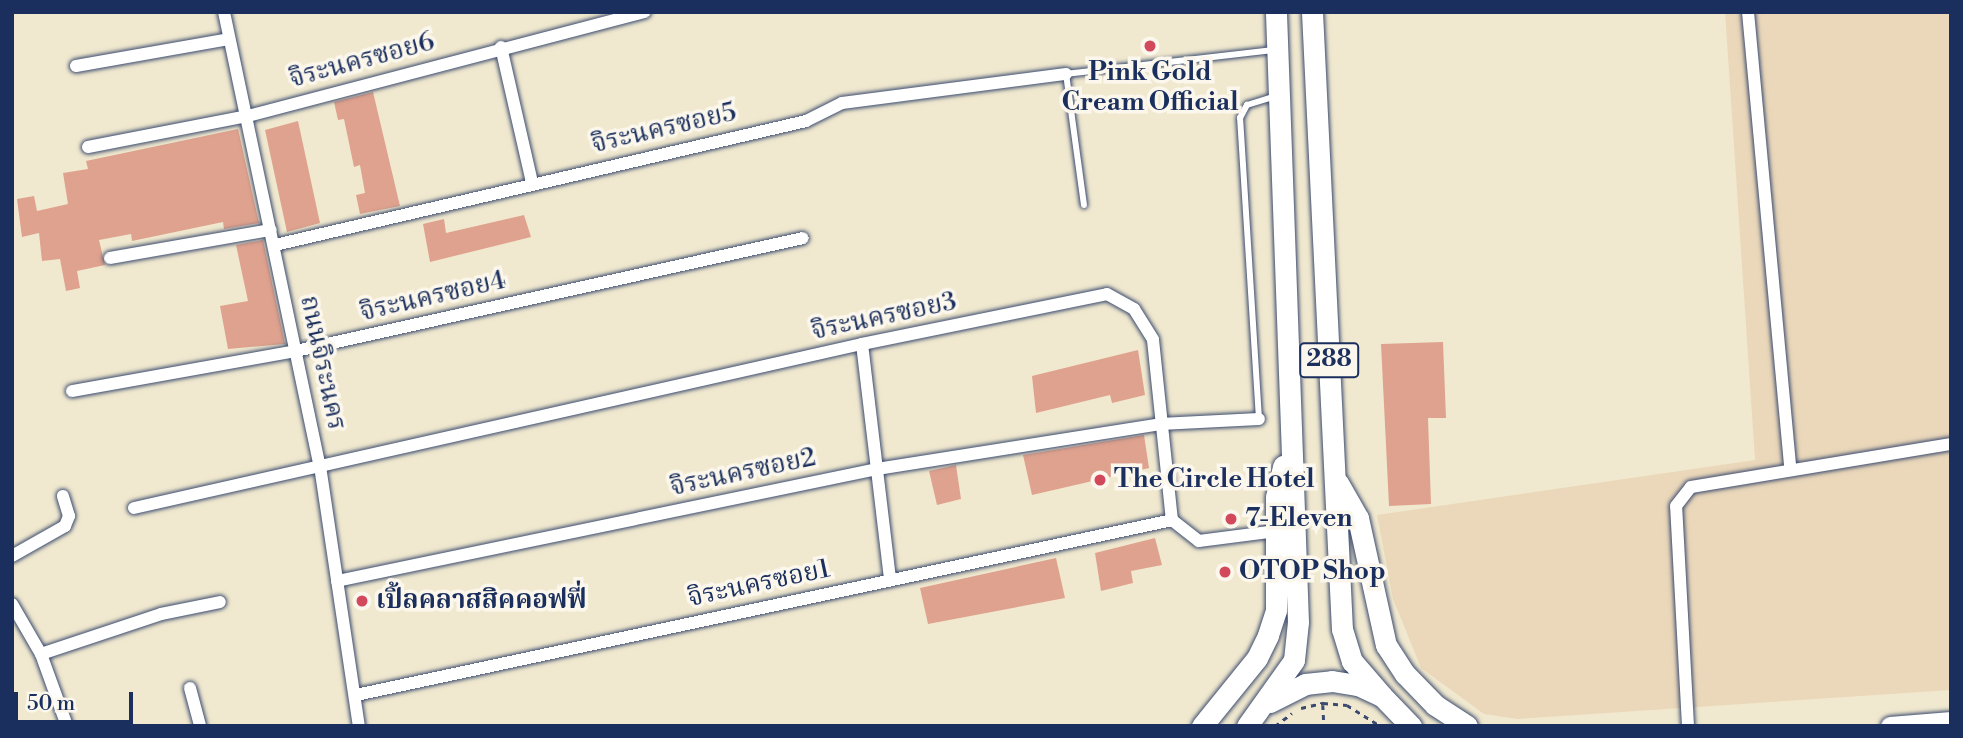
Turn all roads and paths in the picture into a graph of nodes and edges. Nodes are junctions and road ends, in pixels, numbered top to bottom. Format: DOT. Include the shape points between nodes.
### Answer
graph roads {
  1 [pos="224,12"];
  2 [pos="645,12"];
  3 [pos="1276,12"];
  4 [pos="1312,12"];
  5 [pos="1748,12"];
  6 [pos="229,39"];
  7 [pos="501,47"];
  8 [pos="1278,50"];
  9 [pos="76,66"];
  10 [pos="1066,74"];
  11 [pos="1279,95"];
  12 [pos="248,116"];
  13 [pos="88,147"];
  14 [pos="532,182"];
  15 [pos="1084,205"];
  16 [pos="271,230"];
  17 [pos="803,238"];
  18 [pos="275,246"];
  19 [pos="110,258"];
  20 [pos="862,344"];
  21 [pos="296,351"];
  22 [pos="72,391"];
  23 [pos="1259,419"];
  24 [pos="1160,424"];
  25 [pos="1289,437"];
  26 [pos="1951,444"];
  27 [pos="320,466"];
  28 [pos="1790,468"];
  29 [pos="877,469"];
  30 [pos="1335,478"];
  31 [pos="63,496"];
  32 [pos="134,508"];
  33 [pos="1172,520"];
  34 [pos="1276,531"];
  35 [pos="12,556"];
  36 [pos="890,580"];
  37 [pos="337,581"];
  38 [pos="220,602"];
  39 [pos="12,604"];
  40 [pos="41,654"];
  41 [pos="190,688"];
  42 [pos="356,695"];
  43 [pos="1382,696"];
  44 [pos="1323,703"];
  45 [pos="1253,718"];
  46 [pos="1951,721"];
  47 [pos="67,726"];
  48 [pos="200,726"];
  49 [pos="359,726"];
  50 [pos="1202,726"];
  51 [pos="1275,726"];
  52 [pos="1324,726"];
  53 [pos="1381,726"];
  54 [pos="1411,726"];
  55 [pos="1467,726"];
  56 [pos="1688,726"];
  57 [pos="1890,726"];
  1 -- 6 [label="street, ถนนจิระนคร"];
  2 -- 7 [label="street, จิระนครซอย6"];
  3 -- 8 [label="main road, 288"];
  4 -- 30 [label="main road, 288"];
  5 -- 28 [label="street"];
  6 -- 9 [label="street"];
  6 -- 12 [label="street, ถนนจิระนคร"];
  7 -- 12 [label="street, จิระนครซอย6"];
  7 -- 14 [label="street"];
  8 -- 10 [label="lane"];
  8 -- 11 [label="main road, 288"];
  10 -- 14 [label="street, จิระนครซอย5" via="842,103 806,121"];
  10 -- 15 [label="lane"];
  11 -- 23 [label="lane" via="1247,105 1240,118"];
  11 -- 25 [label="main road, 288"];
  12 -- 13 [label="street, จิระนครซอย6"];
  12 -- 16 [label="street, ถนนจิระนคร"];
  14 -- 18 [label="street, จิระนครซอย5"];
  16 -- 18 [label="street, ถนนจิระนคร"];
  16 -- 19 [label="street"];
  17 -- 21 [label="street, จิระนครซอย4"];
  18 -- 21 [label="street, ถนนจิระนคร"];
  20 -- 24 [label="street, จิระนครซอย3" via="1107,293 1134,309 1153,340"];
  20 -- 27 [label="street, จิระนครซอย3"];
  20 -- 29 [label="street"];
  21 -- 22 [label="street, จิระนครซอย4"];
  21 -- 27 [label="street, ถนนจิระนคร"];
  23 -- 24 [label="street, จิระนครซอย2"];
  24 -- 29 [label="street, จิระนครซอย2"];
  24 -- 33 [label="street, จิระนครซอย3"];
  25 -- 34 [label="main road" via="1276,497"];
  25 -- 45 [label="main road, 288" via="1298,622 1294,660"];
  26 -- 28 [label="street"];
  27 -- 32 [label="street, จิระนครซอย3"];
  27 -- 37 [label="street, ถนนจิระนคร"];
  28 -- 56 [label="street" via="1690,487 1675,506"];
  29 -- 36 [label="street"];
  29 -- 37 [label="street, จิระนครซอย2"];
  30 -- 43 [label="main road, 288" via="1342,629 1352,661"];
  30 -- 55 [label="main road" via="1358,518 1386,645 1405,674 1435,705"];
  31 -- 35 [label="street" via="69,516 65,526"];
  33 -- 34 [label="street" via="1199,541"];
  33 -- 36 [label="street, จิระนครซอย1"];
  34 -- 50 [label="main road" via="1276,610 1268,635 1257,658"];
  36 -- 42 [label="street, จิระนครซอย1"];
  37 -- 42 [label="street, ถนนจิระนคร"];
  38 -- 40 [label="street" via="161,614"];
  39 -- 40 [label="street"];
  40 -- 47 [label="street"];
  41 -- 48 [label="street"];
  42 -- 49 [label="street, ถนนจิระนคร"];
  43 -- 45 [label="main road" via="1358,685 1305,684"];
  43 -- 54 [label="main road"];
  44 -- 51 [label="path" via="1299,709"];
  44 -- 52 [label="path"];
  44 -- 53 [label="path" via="1347,705"];
  46 -- 57 [label="main road"];
}
